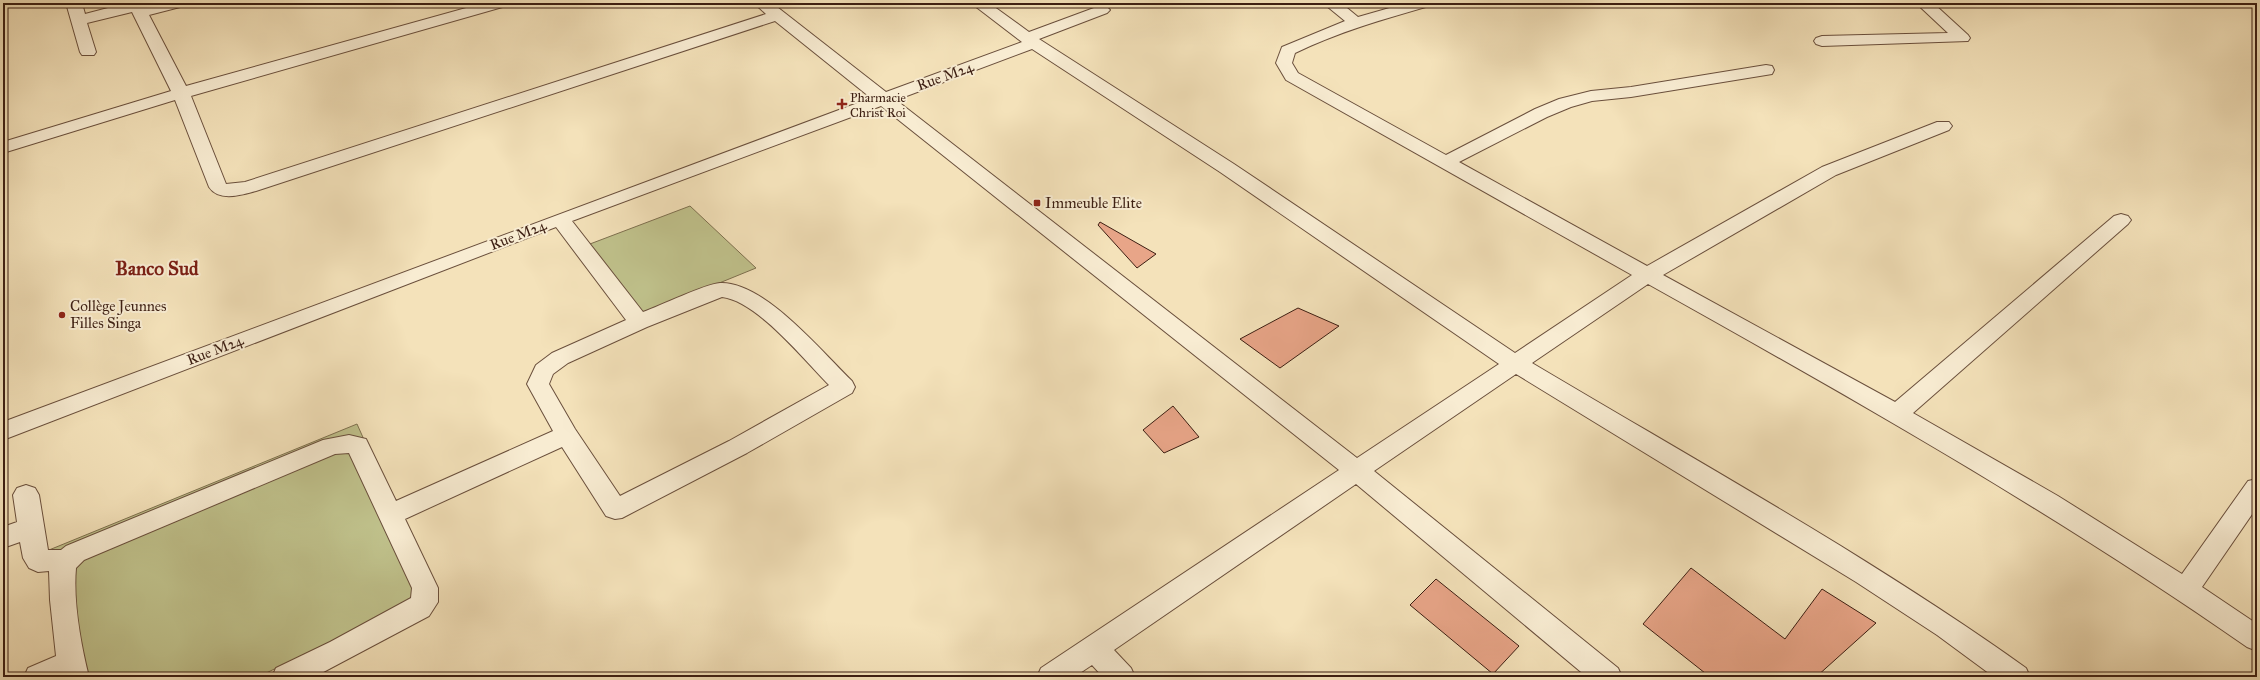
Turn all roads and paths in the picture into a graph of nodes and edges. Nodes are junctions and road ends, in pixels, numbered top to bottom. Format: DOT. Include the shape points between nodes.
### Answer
graph roads {
  1 [pos="74,3"];
  2 [pos="178,3"];
  3 [pos="500,3"];
  4 [pos="762,3"];
  5 [pos="979,3"];
  6 [pos="1331,3"];
  7 [pos="1424,3"];
  8 [pos="1924,3"];
  9 [pos="137,7"];
  10 [pos="1102,10"];
  11 [pos="777,15"];
  12 [pos="79,20"];
  13 [pos="1355,22"];
  14 [pos="1030,40"];
  15 [pos="1822,41"];
  16 [pos="88,52"];
  17 [pos="1766,70"];
  18 [pos="181,93"];
  19 [pos="883,99"];
  20 [pos="1942,126"];
  21 [pos="3,148"];
  22 [pos="1444,163"];
  23 [pos="560,219"];
  24 [pos="2122,220"];
  25 [pos="1647,276"];
  26 [pos="639,322"];
  27 [pos="1516,364"];
  28 [pos="1898,413"];
  29 [pos="3,431"];
  30 [pos="567,435"];
  31 [pos="1358,472"];
  32 [pos="2257,488"];
  33 [pos="26,495"];
  34 [pos="390,515"];
  35 [pos="31,527"];
  36 [pos="3,538"];
  37 [pos="66,560"];
  38 [pos="2186,589"];
  39 [pos="2257,639"];
  40 [pos="1094,648"];
  41 [pos="73,670"];
  42 [pos="38,677"];
  43 [pos="286,677"];
  44 [pos="1051,677"];
  45 [pos="1121,677"];
  46 [pos="1608,677"];
  47 [pos="2016,677"];
  1 -- 12 [label="street"];
  2 -- 9 [label="street"];
  3 -- 18 [label="street"];
  4 -- 11 [label="street"];
  5 -- 14 [label="street"];
  6 -- 13 [label="street"];
  7 -- 13 [label="street"];
  8 -- 15 [label="street" via="1962,38"];
  9 -- 12 [label="street"];
  9 -- 18 [label="street"];
  10 -- 14 [label="street, Rue M24"];
  11 -- 18 [label="street" via="249,187 227,191 218,187"];
  11 -- 19 [label="street"];
  12 -- 16 [label="street"];
  13 -- 22 [label="street" via="1288,50 1284,63 1292,76"];
  14 -- 19 [label="street, Rue M24"];
  14 -- 27 [label="street" via="1227,168"];
  17 -- 22 [label="street" via="1591,96 1565,103"];
  18 -- 21 [label="street"];
  19 -- 23 [label="street, Rue M24"];
  19 -- 31 [label="street"];
  20 -- 25 [label="street" via="1829,171"];
  22 -- 25 [label="street"];
  23 -- 26 [label="street"];
  23 -- 29 [label="street, Rue M24"];
  24 -- 28 [label="street"];
  25 -- 27 [label="street"];
  25 -- 28 [label="street"];
  26 -- 30 [label="street" via="560,358 544,370 538,384"];
  26 -- 30 [label="street" via="720,290 738,292 774,316 844,387 738,447 618,509 615,509"];
  27 -- 31 [label="street"];
  27 -- 47 [label="street" via="1864,574"];
  28 -- 38 [label="street"];
  30 -- 34 [label="street"];
  31 -- 40 [label="street"];
  31 -- 46 [label="street"];
  32 -- 38 [label="street"];
  33 -- 35 [label="street"];
  34 -- 37 [label="street" via="357,445 349,444 325,449 75,553"];
  34 -- 43 [label="street" via="424,588 424,602 419,608 340,651"];
  35 -- 36 [label="street"];
  35 -- 37 [label="street" via="38,561"];
  37 -- 41 [label="street" via="62,581"];
  38 -- 39 [label="street"];
  40 -- 44 [label="street"];
  40 -- 45 [label="street"];
  41 -- 42 [label="street"];
}
